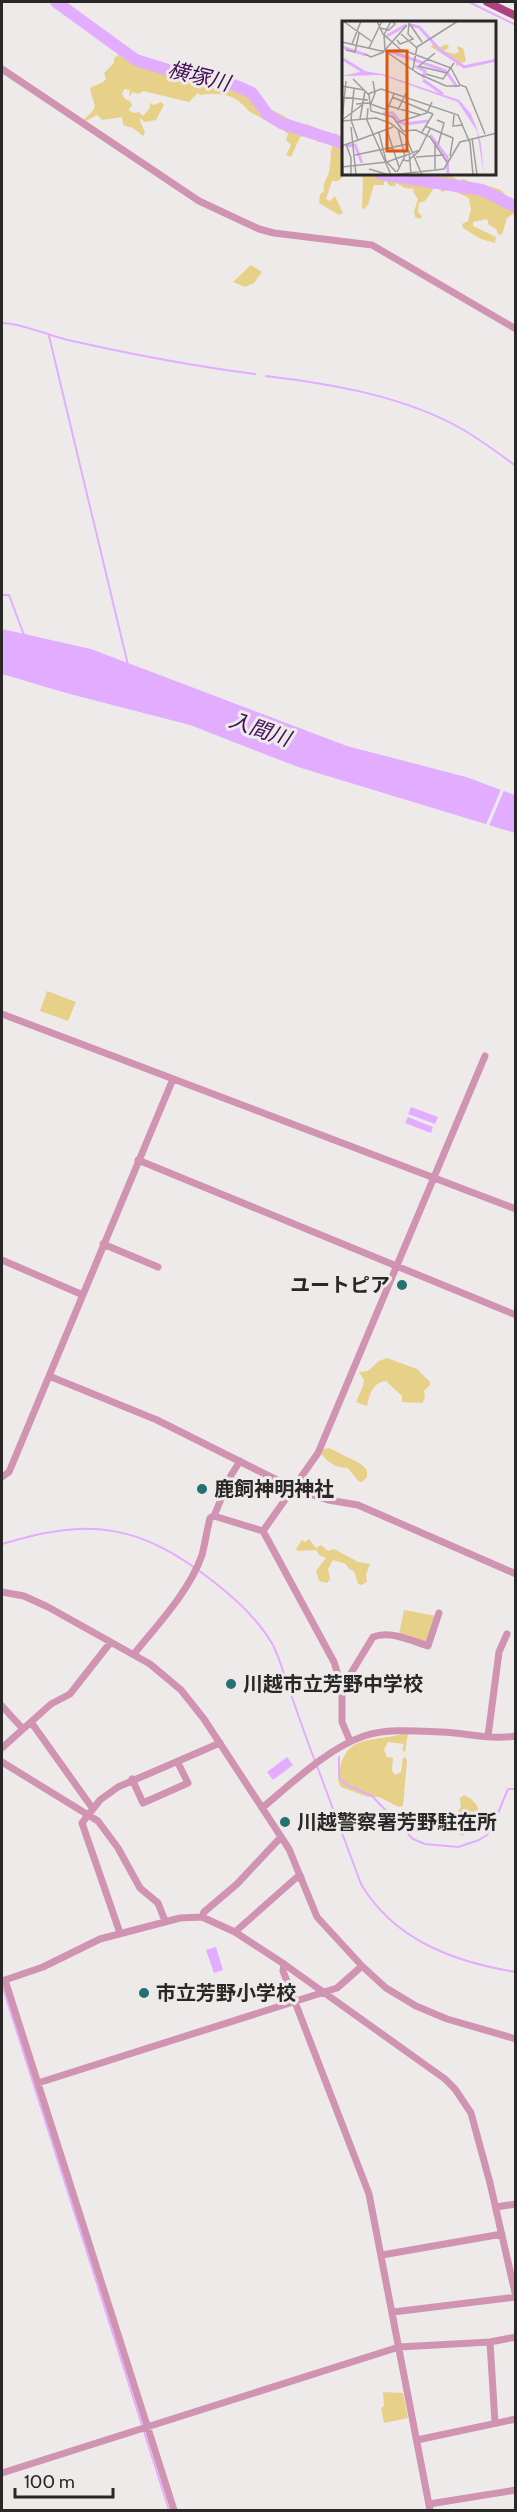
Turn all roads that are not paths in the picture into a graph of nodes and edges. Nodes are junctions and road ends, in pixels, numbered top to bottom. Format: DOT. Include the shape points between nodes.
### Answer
graph roads {
  1 [pos="487,2"];
  2 [pos="516,16"];
  3 [pos="2,69"];
  4 [pos="516,329"];
  5 [pos="2,1014"];
  6 [pos="485,1056"];
  7 [pos="173,1079"];
  8 [pos="138,1161"];
  9 [pos="434,1177"];
  10 [pos="516,1209"];
  11 [pos="103,1244"];
  12 [pos="2,1260"];
  13 [pos="397,1266"];
  14 [pos="158,1267"];
  15 [pos="83,1295"];
  16 [pos="516,1315"];
  17 [pos="49,1376"];
  18 [pos="240,1461"];
  19 [pos="2,1477"];
  20 [pos="293,1488"];
  21 [pos="214,1516"];
  22 [pos="263,1531"];
  23 [pos="516,1574"];
  24 [pos="2,1592"];
  25 [pos="439,1612"];
  26 [pos="507,1634"];
  27 [pos="110,1643"];
  28 [pos="134,1654"];
  29 [pos="342,1688"];
  30 [pos="2,1706"];
  31 [pos="31,1722"];
  32 [pos="23,1729"];
  33 [pos="488,1736"];
  34 [pos="516,1736"];
  35 [pos="350,1741"];
  36 [pos="220,1743"];
  37 [pos="2,1748"];
  38 [pos="2,1762"];
  39 [pos="178,1762"];
  40 [pos="132,1779"];
  41 [pos="262,1808"];
  42 [pos="92,1812"];
  43 [pos="281,1838"];
  44 [pos="301,1877"];
  45 [pos="201,1917"];
  46 [pos="165,1921"];
  47 [pos="235,1932"];
  48 [pos="120,1933"];
  49 [pos="284,1964"];
  50 [pos="362,1966"];
  51 [pos="3,1980"];
  52 [pos="324,1993"];
  53 [pos="294,2002"];
  54 [pos="516,2039"];
  55 [pos="38,2083"];
  56 [pos="516,2204"];
  57 [pos="496,2207"];
  58 [pos="502,2234"];
  59 [pos="382,2255"];
  60 [pos="516,2297"];
  61 [pos="393,2312"];
  62 [pos="516,2337"];
  63 [pos="490,2342"];
  64 [pos="399,2346"];
  65 [pos="516,2419"];
  66 [pos="495,2423"];
  67 [pos="148,2427"];
  68 [pos="417,2440"];
  69 [pos="2,2473"];
  70 [pos="516,2490"];
  71 [pos="430,2507"];
  72 [pos="174,2511"];
  1 -- 2 [label="main road"];
  3 -- 4 [label="street" via="199,201 259,229 372,245"];
  5 -- 7 [label="street"];
  6 -- 9 [label="street"];
  7 -- 8 [label="street"];
  7 -- 9 [label="street"];
  8 -- 11 [label="street"];
  8 -- 13 [label="street"];
  9 -- 10 [label="street"];
  9 -- 13 [label="street"];
  11 -- 14 [label="street"];
  11 -- 15 [label="street"];
  12 -- 15 [label="street"];
  13 -- 16 [label="street"];
  13 -- 20 [label="street" via="318,1453"];
  15 -- 17 [label="street"];
  17 -- 18 [label="street" via="157,1420"];
  17 -- 19 [label="street" via="9,1472"];
  18 -- 20 [label="street"];
  18 -- 21 [label="street"];
  20 -- 22 [label="street"];
  20 -- 23 [label="street" via="315,1497 358,1505"];
  21 -- 22 [label="street"];
  21 -- 28 [label="street" via="186,1586"];
  22 -- 29 [label="street" via="326,1645"];
  24 -- 27 [label="street" via="36,1601"];
  25 -- 29 [label="street" via="428,1646 396,1636 373,1637"];
  26 -- 33 [label="street" via="499,1652"];
  27 -- 28 [label="street"];
  27 -- 31 [label="street" via="70,1694"];
  28 -- 36 [label="street" via="181,1690"];
  29 -- 35 [label="street" via="341,1713"];
  30 -- 32 [label="street"];
  31 -- 32 [label="street"];
  31 -- 42 [label="street"];
  32 -- 37 [label="street"];
  33 -- 34 [label="street"];
  33 -- 35 [label="street" via="390,1731"];
  35 -- 41 [label="street"];
  36 -- 39 [label="street"];
  36 -- 41 [label="street"];
  38 -- 42 [label="street"];
  39 -- 40 [label="street"];
  39 -- 40 [label="street" via="188,1783 143,1803"];
  40 -- 42 [label="street" via="100,1800"];
  41 -- 43 [label="street"];
  42 -- 46 [label="street" via="140,1887 158,1903"];
  42 -- 48 [label="street" via="82,1828"];
  43 -- 44 [label="street"];
  43 -- 45 [label="street"];
  44 -- 47 [label="street"];
  44 -- 50 [label="street" via="317,1917"];
  45 -- 46 [label="street"];
  45 -- 47 [label="street"];
  46 -- 48 [label="street"];
  47 -- 49 [label="street"];
  48 -- 51 [label="street"];
  49 -- 52 [label="street"];
  49 -- 53 [label="street"];
  50 -- 52 [label="street" via="344,1984"];
  50 -- 54 [label="street" via="386,1988 416,2006"];
  51 -- 55 [label="street"];
  52 -- 53 [label="street"];
  52 -- 57 [label="street" via="455,2089 471,2113"];
  53 -- 55 [label="street"];
  53 -- 59 [label="street" via="367,2185"];
  55 -- 67 [label="street"];
  56 -- 57 [label="street"];
  57 -- 58 [label="street"];
  58 -- 59 [label="street"];
  58 -- 60 [label="street"];
  59 -- 61 [label="street"];
  60 -- 61 [label="street"];
  61 -- 64 [label="street"];
  62 -- 63 [label="street"];
  63 -- 64 [label="street"];
  63 -- 66 [label="street"];
  64 -- 67 [label="street"];
  64 -- 68 [label="street"];
  65 -- 66 [label="street"];
  66 -- 68 [label="street"];
  67 -- 69 [label="street"];
  67 -- 72 [label="street"];
  68 -- 71 [label="street"];
  70 -- 71 [label="street"];
}
